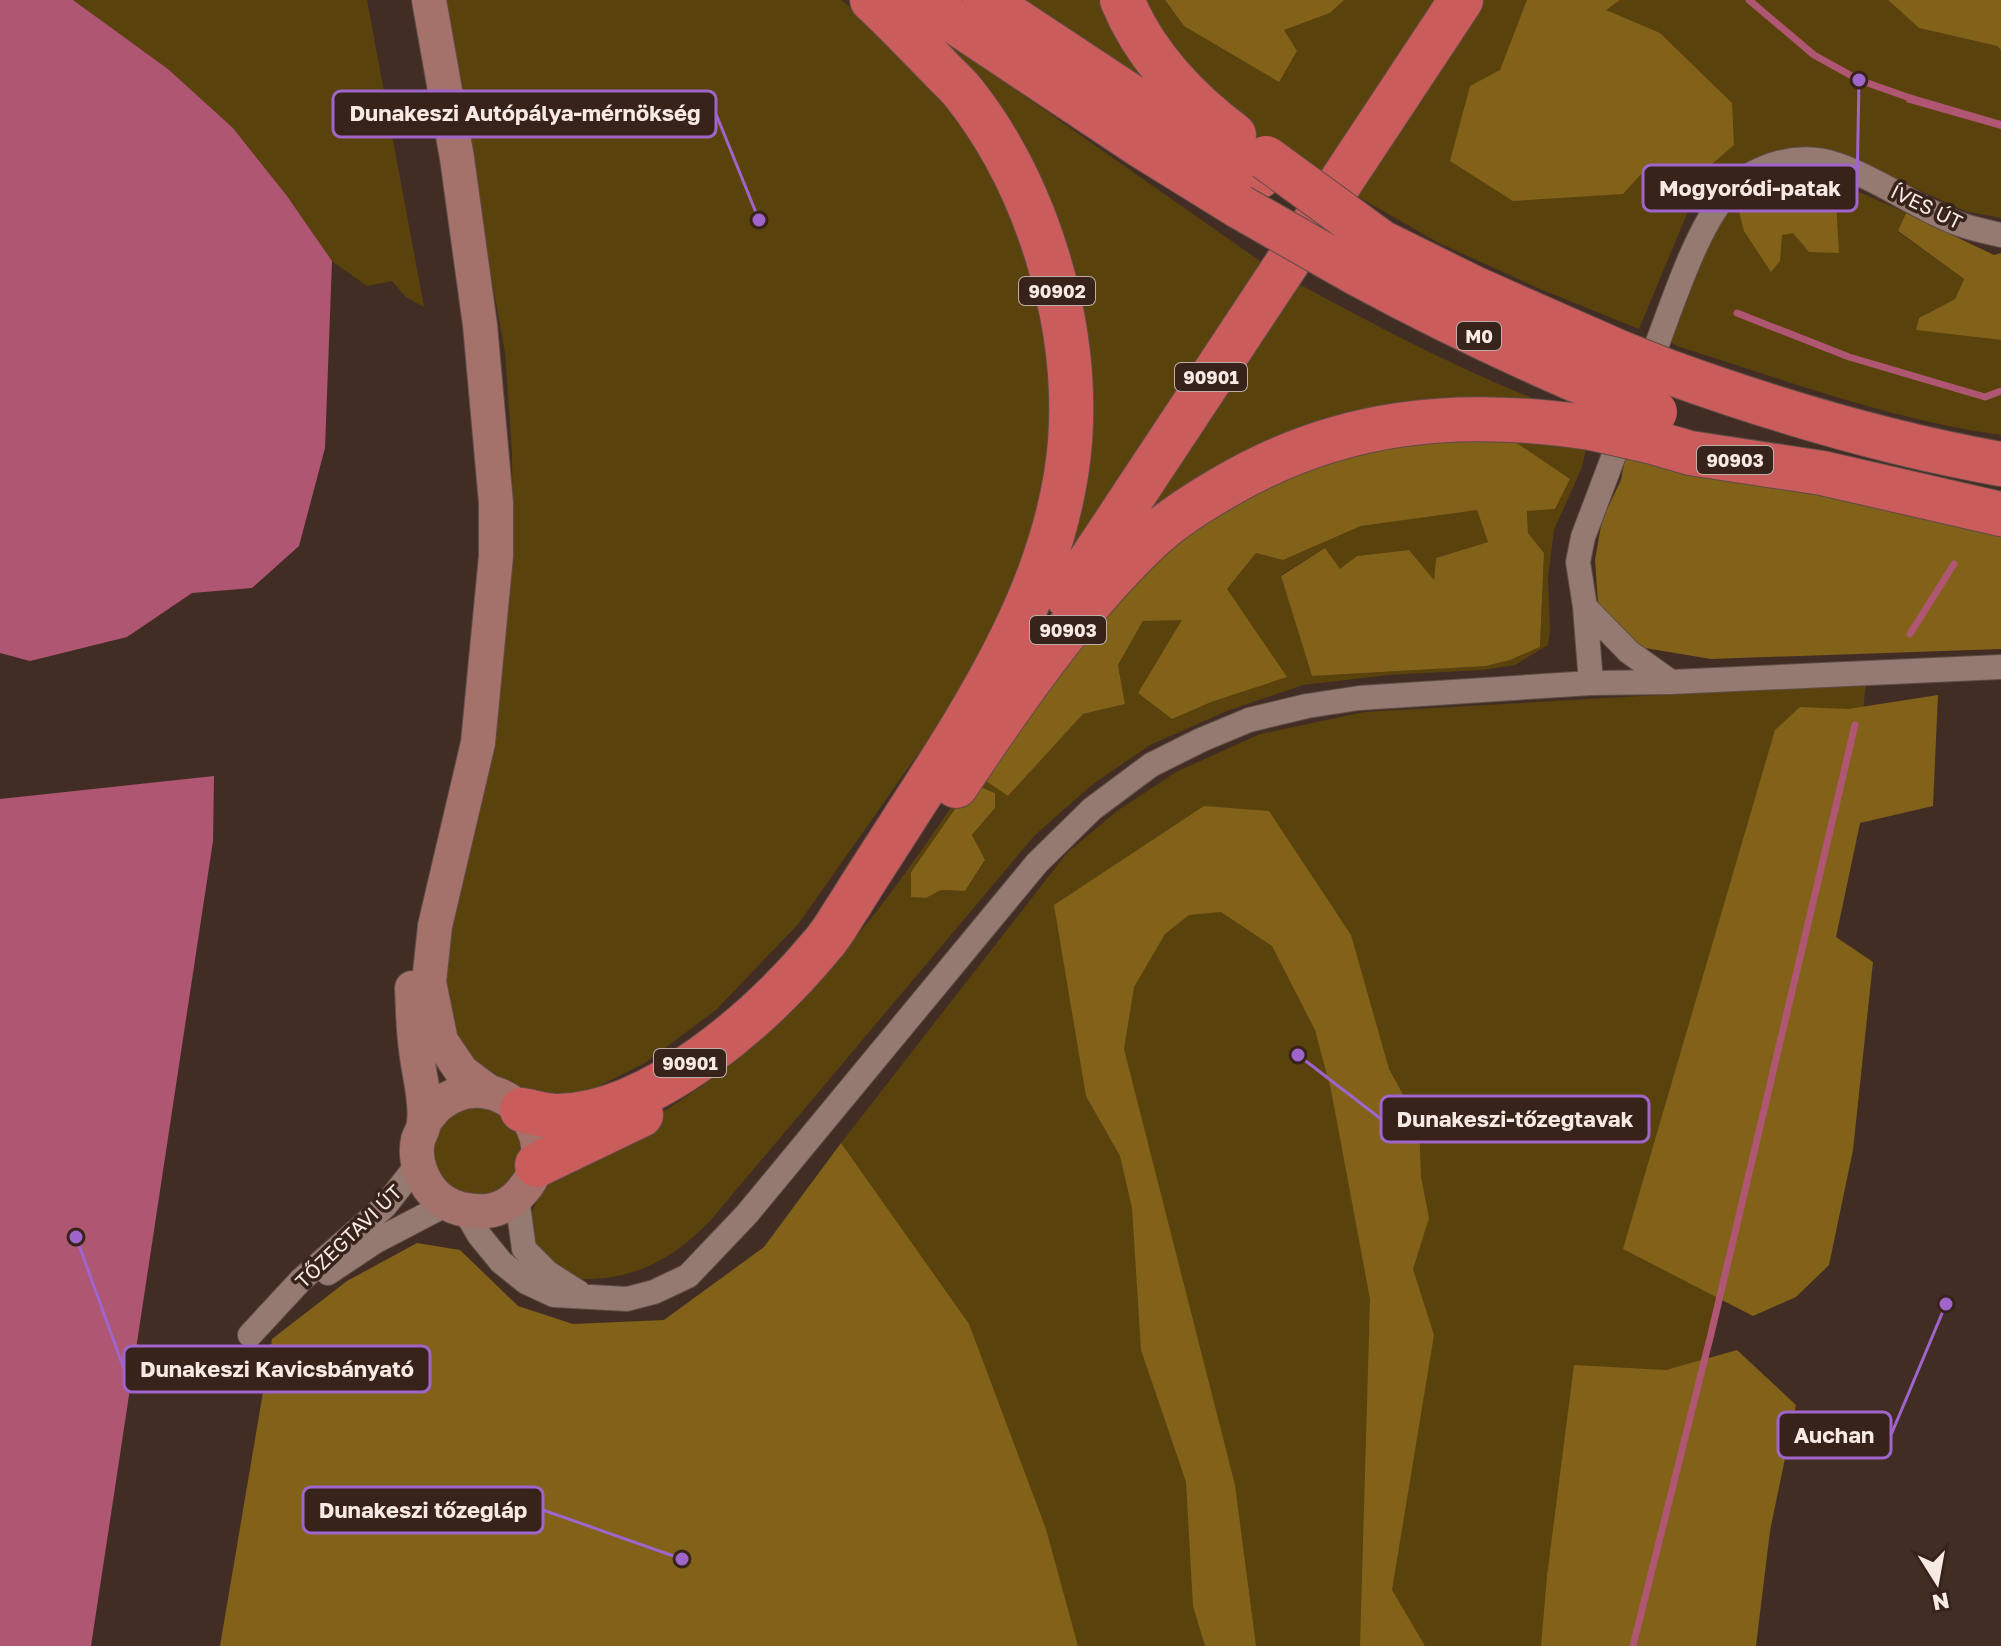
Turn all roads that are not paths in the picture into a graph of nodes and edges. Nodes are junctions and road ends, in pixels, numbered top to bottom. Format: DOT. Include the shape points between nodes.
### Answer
graph roads {
  1 [pos="429,0"];
  2 [pos="872,0"];
  3 [pos="922,0"];
  4 [pos="985,0"];
  5 [pos="1122,0"];
  6 [pos="1461,0"];
  7 [pos="1255,180"];
  8 [pos="2001,235"];
  9 [pos="1606,391"];
  10 [pos="1657,409"];
  11 [pos="2001,464"];
  12 [pos="2001,514"];
  13 [pos="1585,607"];
  14 [pos="488,636"];
  15 [pos="2001,667"];
  16 [pos="1671,682"];
  17 [pos="1591,683"];
  18 [pos="946,778"];
  19 [pos="505,1101"];
  20 [pos="424,1122"];
  21 [pos="418,1164"];
  22 [pos="527,1181"];
  23 [pos="456,1207"];
  24 [pos="587,1297"];
  25 [pos="276,1308"];
  26 [pos="250,1335"];
  1 -- 14 [label="main road" via="457,158 493,455 496,556"];
  2 -- 18 [label="highway, 90902" via="962,91 1025,195 1062,311 1069,383 1070,442 1049,548 1021,621"];
  3 -- 7 [label="highway" via="1140,145"];
  4 -- 7 [label="highway"];
  5 -- 7 [label="highway" via="1156,62 1207,115"];
  6 -- 18 [label="highway, 90901"];
  7 -- 9 [label="highway, M0, bridge" via="1368,257 1476,289"];
  8 -- 13 [label="street, ÍVES ÚT" via="1959,224 1884,185 1816,159 1764,166 1728,193 1695,250 1583,537 1578,562"];
  9 -- 10 [label="highway, M0, bridge"];
  9 -- 10 [label="highway, 90903, bridge"];
  9 -- 18 [label="highway, 90903" via="1504,419 1399,423 1316,443 1253,470 1198,502 1149,540 1100,591"];
  10 -- 11 [label="highway, M0" via="1727,394 1917,448"];
  10 -- 12 [label="highway, M0" via="1822,473"];
  13 -- 16 [label="street" via="1629,652"];
  13 -- 17 [label="street, ÍVES ÚT"];
  14 -- 19 [label="main road" via="478,743 435,926 429,982 441,1041 462,1072"];
  14 -- 20 [label="main road" via="457,735 416,923 412,981"];
  15 -- 16 [label="street"];
  16 -- 17 [label="street"];
  17 -- 24 [label="street" via="1307,706 1249,720 1151,765 1092,809 1037,863 747,1214 688,1276 627,1299"];
  18 -- 19 [label="highway, 90901" via="824,943 749,1022 661,1084 605,1109 556,1116"];
  18 -- 22 [label="highway, 90901" via="855,936 753,1038 683,1092"];
  19 -- 20 [label="main road" via="463,1092 441,1103"];
  19 -- 22 [label="main road" via="533,1126 538,1145"];
  20 -- 21 [label="main road"];
  21 -- 23 [label="main road" via="434,1194"];
  21 -- 25 [label="street, TŐZEGTAVI ÚT" via="385,1206"];
  22 -- 23 [label="main road" via="501,1208 483,1212"];
  22 -- 24 [label="street" via="524,1249 548,1273"];
  23 -- 24 [label="street" via="501,1262 526,1282 554,1295"];
  23 -- 25 [label="street, TŐZEGTAVI ÚT" via="376,1241"];
  25 -- 26 [label="street, TŐZEGTAVI ÚT"];
}
